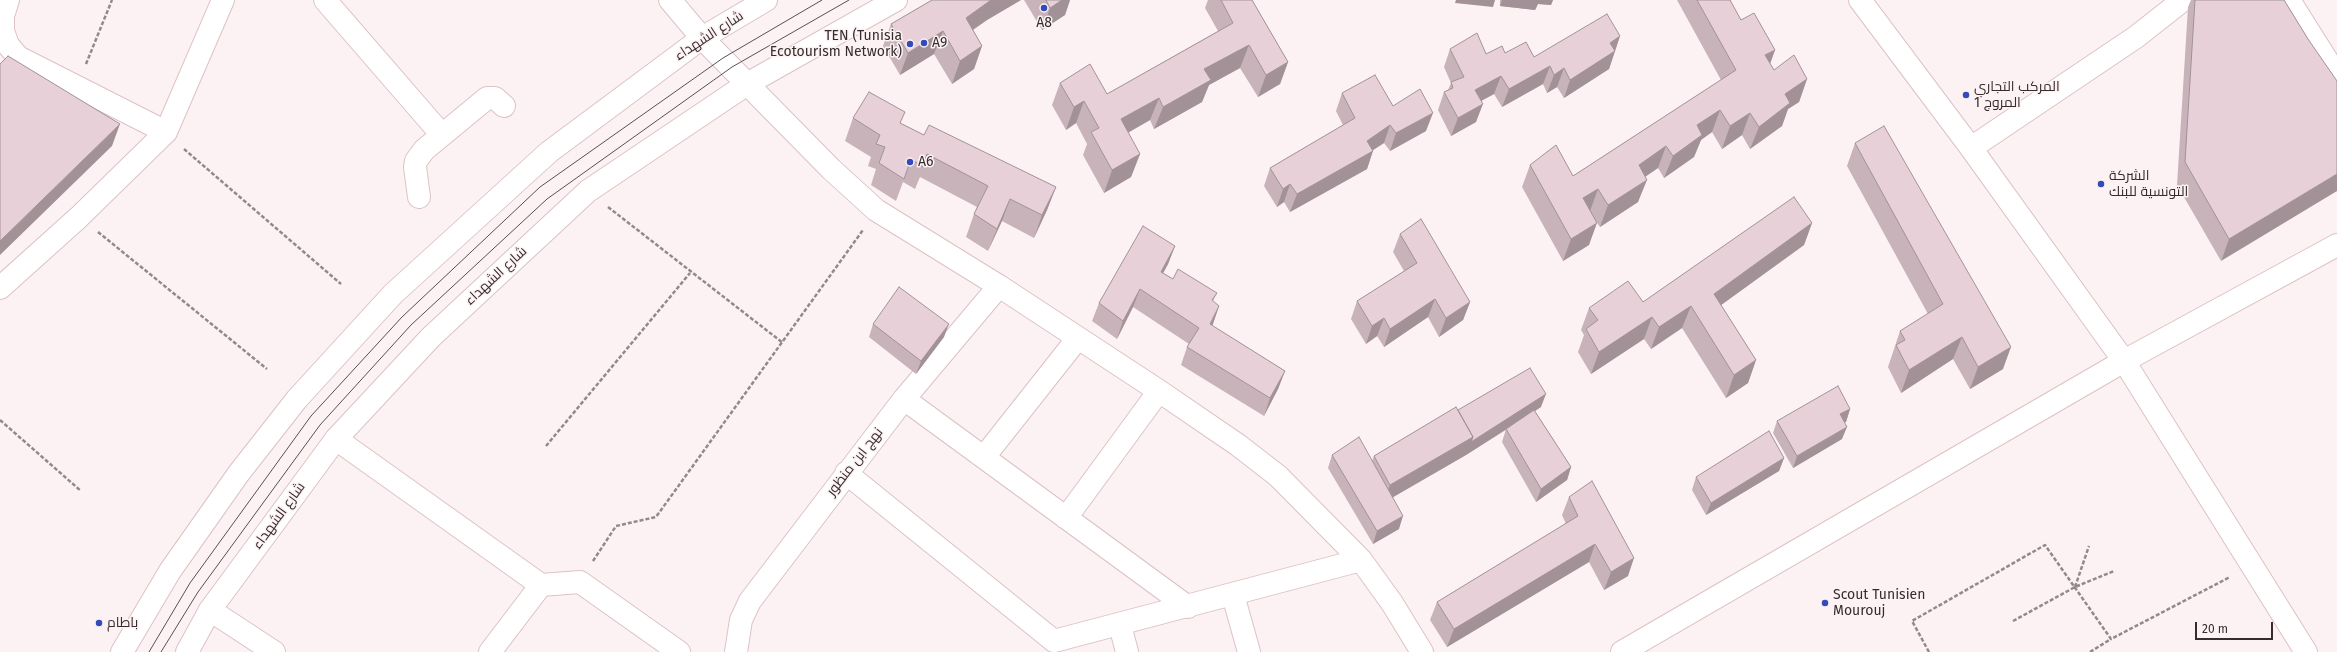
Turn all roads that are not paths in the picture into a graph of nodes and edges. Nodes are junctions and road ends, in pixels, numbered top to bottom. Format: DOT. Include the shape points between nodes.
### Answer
graph roads {
  1 [pos="8,0"];
  2 [pos="223,0"];
  3 [pos="325,0"];
  4 [pos="670,0"];
  5 [pos="766,0"];
  6 [pos="896,0"];
  7 [pos="2183,0"];
  8 [pos="2289,0"];
  9 [pos="1866,2"];
  10 [pos="702,38"];
  11 [pos="2337,76"];
  12 [pos="748,84"];
  13 [pos="504,106"];
  14 [pos="166,132"];
  15 [pos="442,135"];
  16 [pos="1970,148"];
  17 [pos="419,197"];
  18 [pos="2337,245"];
  19 [pos="999,286"];
  20 [pos="0,288"];
  21 [pos="1078,338"];
  22 [pos="2124,361"];
  23 [pos="1159,391"];
  24 [pos="904,399"];
  25 [pos="336,438"];
  26 [pos="984,457"];
  27 [pos="846,473"];
  28 [pos="1066,518"];
  29 [pos="1360,560"];
  30 [pos="541,584"];
  31 [pos="1233,595"];
  32 [pos="1188,607"];
  33 [pos="210,610"];
  34 [pos="1120,625"];
  35 [pos="1049,647"];
  36 [pos="122,652"];
  37 [pos="187,652"];
  38 [pos="274,652"];
  39 [pos="490,652"];
  40 [pos="679,652"];
  41 [pos="736,652"];
  42 [pos="1127,652"];
  43 [pos="1249,652"];
  44 [pos="1422,652"];
  45 [pos="1622,652"];
  46 [pos="2306,652"];
  1 -- 14 [label="street" via="2,16 3,31 8,45 18,57"];
  2 -- 14 [label="street"];
  3 -- 15 [label="street"];
  4 -- 10 [label="street"];
  5 -- 10 [label="street, شارع الشهداء"];
  6 -- 12 [label="street, شارع الشهداء"];
  7 -- 16 [label="street" via="2136,37"];
  8 -- 11 [label="street"];
  9 -- 16 [label="street"];
  10 -- 12 [label="street"];
  10 -- 36 [label="street, شارع الشهداء" via="549,152 393,294 297,399 239,474 170,571"];
  12 -- 19 [label="street" via="831,170 876,210"];
  12 -- 25 [label="street, شارع الشهداء" via="588,191 431,337"];
  13 -- 15 [label="street" via="495,98 487,98"];
  14 -- 20 [label="street" via="80,217"];
  15 -- 17 [label="street" via="424,150 416,161"];
  16 -- 22 [label="street"];
  18 -- 22 [label="street"];
  19 -- 21 [label="street"];
  19 -- 24 [label="street, نهج ابن منظور"];
  21 -- 23 [label="street"];
  21 -- 26 [label="street"];
  22 -- 45 [label="street"];
  22 -- 46 [label="street"];
  23 -- 28 [label="street"];
  23 -- 29 [label="street" via="1278,476"];
  24 -- 26 [label="street"];
  24 -- 27 [label="street, نهج ابن منظور"];
  25 -- 30 [label="street"];
  25 -- 33 [label="street, شارع الشهداء"];
  26 -- 28 [label="street"];
  27 -- 35 [label="street"];
  27 -- 41 [label="street, نهج ابن منظور" via="750,601 741,620"];
  28 -- 32 [label="street"];
  29 -- 31 [label="street"];
  29 -- 44 [label="street" via="1392,603"];
  30 -- 39 [label="street"];
  30 -- 40 [label="street" via="580,582"];
  31 -- 32 [label="street"];
  31 -- 43 [label="street"];
  32 -- 34 [label="street"];
  33 -- 37 [label="street, شارع الشهداء"];
  33 -- 38 [label="street"];
  34 -- 35 [label="street"];
  34 -- 42 [label="street"];
}
